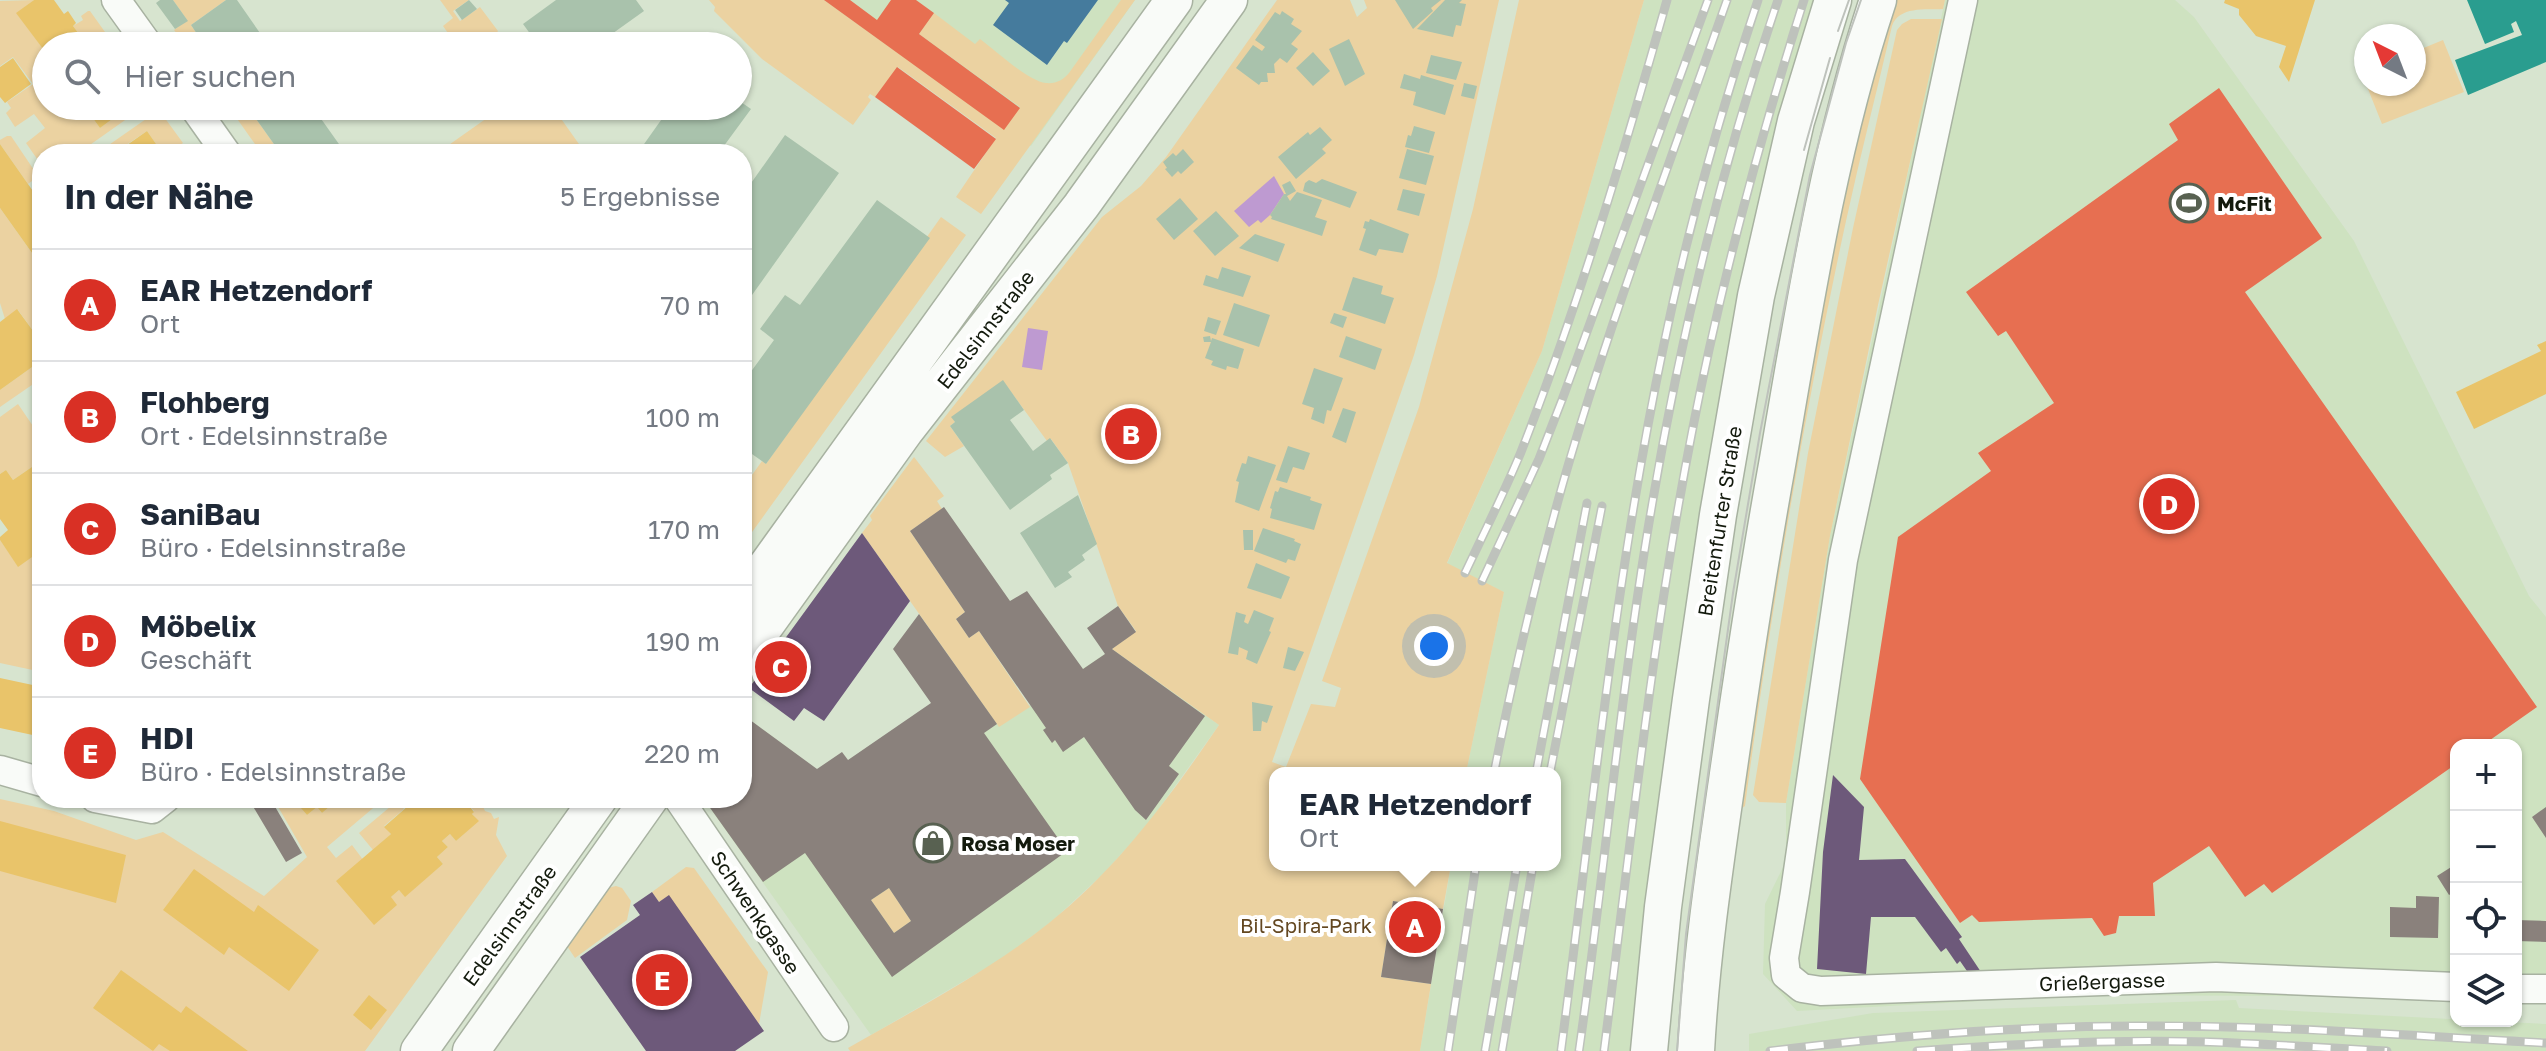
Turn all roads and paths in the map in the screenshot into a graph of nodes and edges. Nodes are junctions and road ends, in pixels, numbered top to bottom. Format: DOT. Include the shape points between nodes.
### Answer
graph roads {
  1 [pos="116,0"];
  2 [pos="1174,0"];
  3 [pos="1229,0"];
  4 [pos="1833,0"];
  5 [pos="1878,0"];
  6 [pos="1963,0"];
  7 [pos="139,32"];
  8 [pos="203,120"];
  9 [pos="220,144"];
  10 [pos="752,586"];
  11 [pos="752,644"];
  12 [pos="0,770"];
  13 [pos="32,779"];
  14 [pos="592,808"];
  15 [pos="643,808"];
  16 [pos="685,808"];
  17 [pos="2450,987"];
  18 [pos="2522,989"];
  19 [pos="2546,989"];
  20 [pos="834,1027"];
  21 [pos="419,1051"];
  22 [pos="471,1051"];
  23 [pos="1649,1051"];
  24 [pos="1696,1051"];
  1 -- 7 [label="street"];
  2 -- 10 [label="main road, Edelsinnstraße"];
  3 -- 11 [label="main road, Edelsinnstraße"];
  4 -- 23 [label="main road, Breitenfurter Straße" via="1796,121 1756,296 1691,699"];
  5 -- 24 [label="main road" via="1819,226 1753,598 1704,945"];
  6 -- 17 [label="street, Grießergasse" via="1843,560 1786,943 1786,975 1802,988 1821,991 2216,977"];
  8 -- 9 [label="street"];
  12 -- 13 [label="street"];
  14 -- 21 [label="main road, Edelsinnstraße"];
  15 -- 22 [label="main road"];
  16 -- 20 [label="street, Schwenkgasse"];
  18 -- 19 [label="street"];
}
